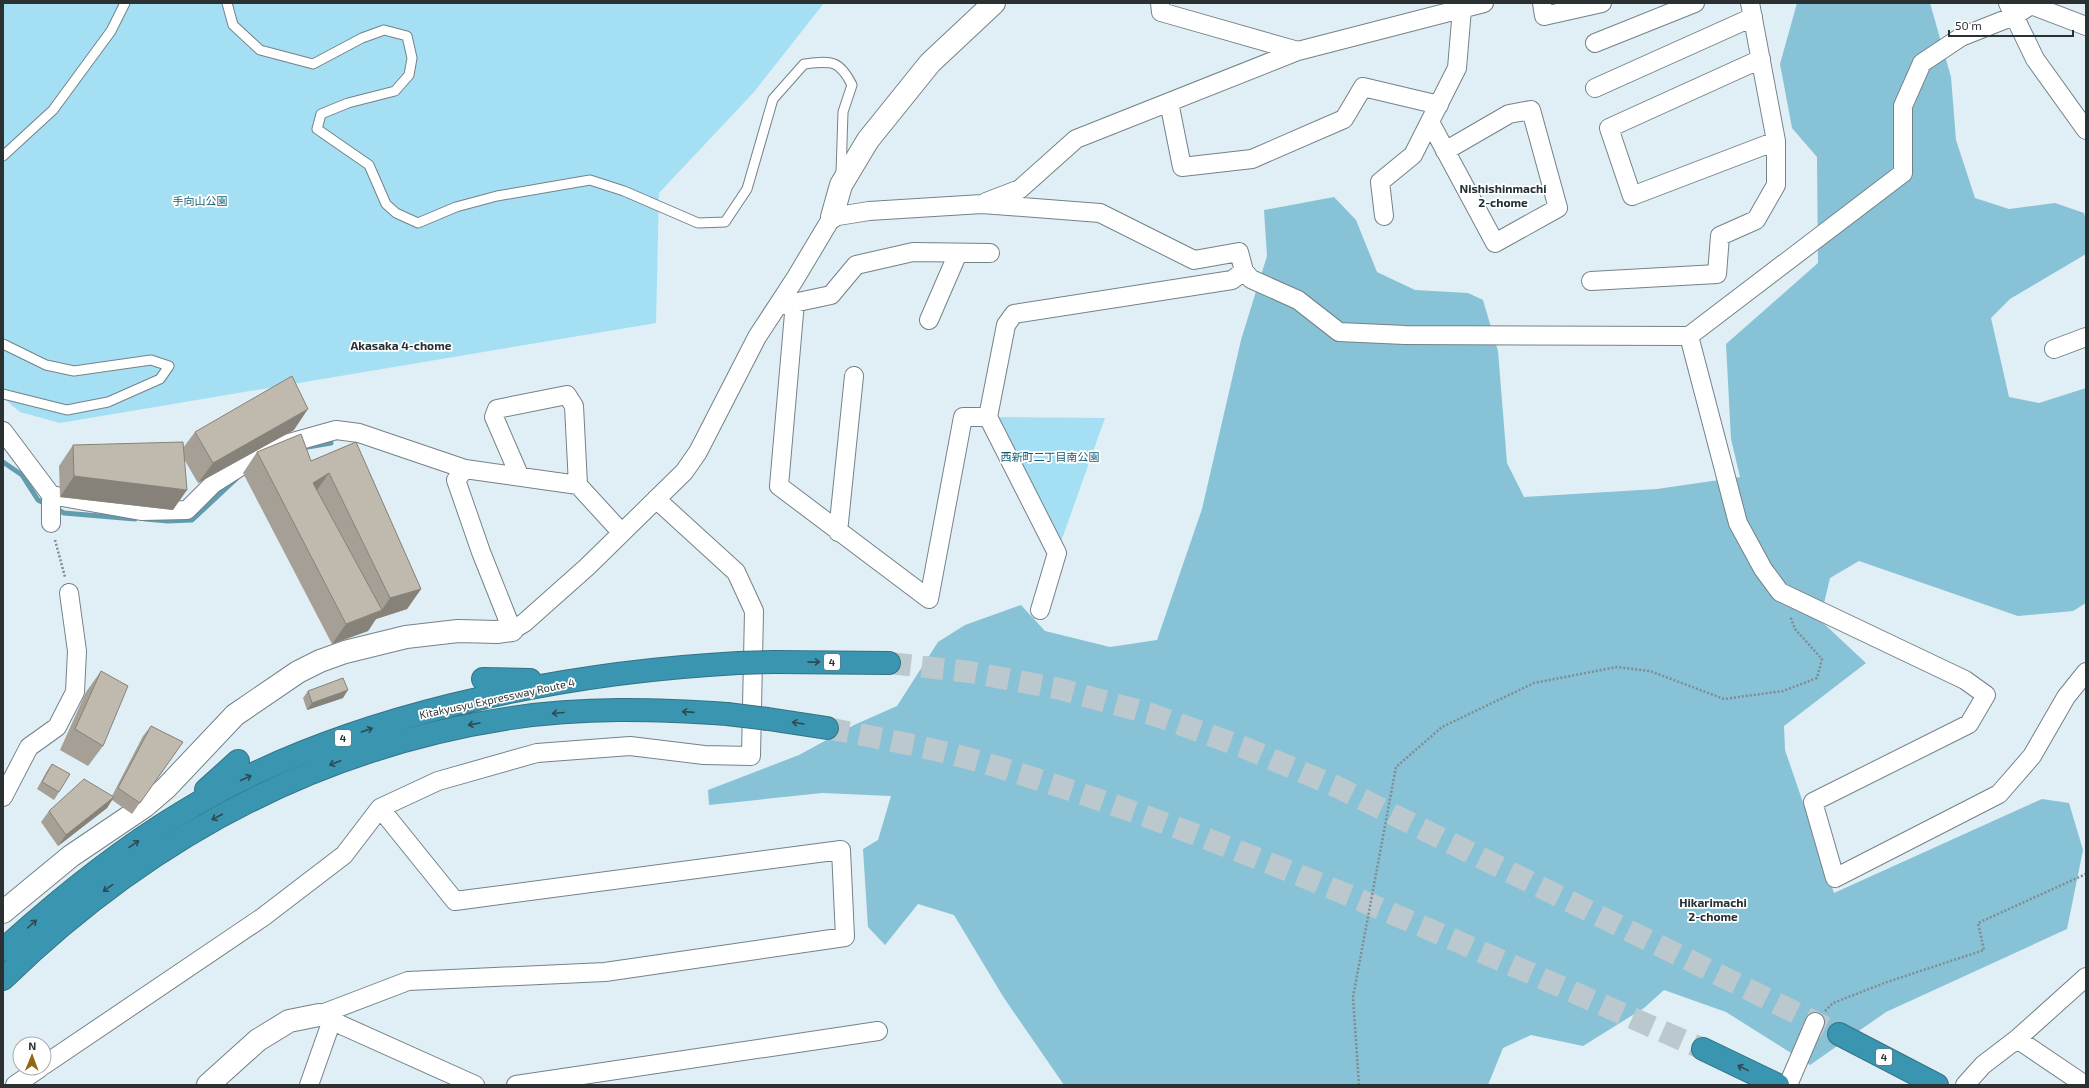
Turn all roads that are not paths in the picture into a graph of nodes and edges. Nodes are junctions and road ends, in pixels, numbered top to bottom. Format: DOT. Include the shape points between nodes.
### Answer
graph roads {
  1 [pos="125,3"];
  2 [pos="227,3"];
  3 [pos="994,3"];
  4 [pos="1160,3"];
  5 [pos="1484,3"];
  6 [pos="1542,3"];
  7 [pos="1602,3"];
  8 [pos="1695,3"];
  9 [pos="1462,9"];
  10 [pos="1752,10"];
  11 [pos="2011,10"];
  12 [pos="2086,26"];
  13 [pos="1595,43"];
  14 [pos="1298,51"];
  15 [pos="1761,59"];
  16 [pos="1595,88"];
  17 [pos="1169,102"];
  18 [pos="1439,105"];
  19 [pos="1430,122"];
  20 [pos="2086,130"];
  21 [pos="1776,140"];
  22 [pos="1445,151"];
  23 [pos="3,156"];
  24 [pos="841,185"];
  25 [pos="982,204"];
  26 [pos="1384,216"];
  27 [pos="832,217"];
  28 [pos="958,253"];
  29 [pos="990,254"];
  30 [pos="1244,271"];
  31 [pos="1591,281"];
  32 [pos="796,302"];
  33 [pos="775,306"];
  34 [pos="929,320"];
  35 [pos="1689,336"];
  36 [pos="2086,337"];
  37 [pos="3,344"];
  38 [pos="2054,349"];
  39 [pos="854,376"];
  40 [pos="3,394"];
  41 [pos="988,417"];
  42 [pos="3,431"];
  43 [pos="465,468"];
  44 [pos="520,477"];
  45 [pos="578,485"];
  46 [pos="51,496"];
  47 [pos="656,499"];
  48 [pos="51,521"];
  49 [pos="621,532"];
  50 [pos="838,532"];
  51 [pos="69,593"];
  52 [pos="1040,610"];
  53 [pos="512,630"];
  54 [pos="889,663"];
  55 [pos="2086,672"];
  56 [pos="483,678"];
  57 [pos="574,681"];
  58 [pos="827,728"];
  59 [pos="238,761"];
  60 [pos="3,797"];
  61 [pos="380,808"];
  62 [pos="183,811"];
  63 [pos="3,912"];
  64 [pos="3,950"];
  65 [pos="2086,977"];
  66 [pos="3,978"];
  67 [pos="325,1018"];
  68 [pos="1815,1022"];
  69 [pos="878,1031"];
  70 [pos="1839,1034"];
  71 [pos="2017,1039"];
  72 [pos="1703,1049"];
  73 [pos="52,1060"];
  74 [pos="28,1076"];
  75 [pos="1933,1083"];
  76 [pos="15,1085"];
  77 [pos="208,1085"];
  78 [pos="309,1085"];
  79 [pos="474,1085"];
  80 [pos="516,1085"];
  81 [pos="1778,1085"];
  82 [pos="1788,1085"];
  83 [pos="1965,1085"];
  84 [pos="2085,1085"];
  1 -- 23 [label="lane" via="111,31 53,110"];
  2 -- 24 [label="lane" via="233,24 260,50 313,64 362,38 384,30 407,36 412,58 409,75 395,91 348,103 321,114 317,129 369,165 386,204 396,213 418,223 456,207 497,196 590,180 624,191 698,223 725,222 747,189 773,99 804,64 828,62 844,70 852,85 843,112"];
  3 -- 24 [label="street" via="930,62 868,140"];
  4 -- 14 [label="street" via="1162,12"];
  5 -- 9 [label="street"];
  6 -- 7 [label="street" via="1544,16"];
  8 -- 13 [label="street"];
  9 -- 14 [label="street"];
  9 -- 18 [label="street" via="1458,68"];
  10 -- 15 [label="street"];
  10 -- 16 [label="street"];
  11 -- 12 [label="street" via="2031,5"];
  11 -- 20 [label="street" via="2035,59"];
  11 -- 35 [label="street" via="1961,37 1922,63 1903,106 1903,173"];
  14 -- 17 [label="street"];
  15 -- 21 [label="street"];
  15 -- 21 [label="street" via="1609,128 1632,196"];
  17 -- 18 [label="street" via="1182,167 1252,159 1288,144 1344,119 1363,87"];
  17 -- 25 [label="street" via="1076,139 1020,189"];
  18 -- 19 [label="street"];
  19 -- 22 [label="street" via="1495,243 1558,208 1531,110 1509,114"];
  19 -- 26 [label="street" via="1413,154 1380,182"];
  21 -- 31 [label="street" via="1776,185 1756,220 1720,236 1717,274"];
  24 -- 27 [label="street"];
  25 -- 27 [label="street" via="869,211"];
  25 -- 30 [label="street" via="1100,212 1194,260 1239,252"];
  27 -- 33 [label="street" via="795,280"];
  28 -- 29 [label="street"];
  28 -- 32 [label="street" via="913,252 856,265 831,295"];
  28 -- 34 [label="street"];
  30 -- 35 [label="street" via="1252,279 1298,300 1338,332 1405,335"];
  30 -- 41 [label="street" via="1232,280 1014,314 1006,325"];
  32 -- 33 [label="street"];
  32 -- 50 [label="street" via="779,486"];
  33 -- 47 [label="street" via="698,452 684,472"];
  35 -- 55 [label="street" via="1738,523 1762,569 1780,592 1965,680 1986,695 1969,724 1813,802 1835,878 1999,794 2032,756 2066,697"];
  36 -- 38 [label="street"];
  37 -- 40 [label="lane" via="46,365 74,371 151,360 169,366 160,379 108,402 67,410"];
  39 -- 50 [label="street"];
  41 -- 50 [label="street" via="963,417 929,600"];
  41 -- 52 [label="street" via="1057,553"];
  42 -- 46 [label="street"];
  43 -- 44 [label="street"];
  43 -- 46 [label="street" via="359,433 336,430 268,449 213,484 187,510 141,511"];
  43 -- 53 [label="street" via="456,480"];
  44 -- 45 [label="street"];
  44 -- 45 [label="street" via="494,417 497,410 567,395 574,406"];
  45 -- 49 [label="street"];
  46 -- 48 [label="street"];
  47 -- 49 [label="street"];
  47 -- 61 [label="street" via="736,572 754,611 751,756 704,755 630,746 537,753 438,781"];
  49 -- 53 [label="street" via="581,572 524,623"];
  51 -- 60 [label="street" via="77,651 75,692 56,727 29,747"];
  53 -- 63 [label="street" via="458,630 406,637 345,652 298,672 235,715 166,788 145,806 72,856"];
  57 -- 54 [label="highway, Kitakyusyu Expressway Route 4 / 4, one-way, bridge" via="685,666 775,662"];
  56 -- 57 [label="highway"];
  62 -- 57 [label="highway, Kitakyusyu Expressway Route 4 / 4, one-way" via="289,759 386,724 479,699"];
  58 -- 66 [label="highway, Kitakyusyu Expressway Route 4 / 4, one-way, bridge" via="727,714 611,710 512,718 409,739 302,776 245,802 193,830 97,896"];
  59 -- 62 [label="highway"];
  61 -- 67 [label="street" via="456,901 841,850 845,937 605,972 408,981"];
  61 -- 73 [label="street" via="338,860 263,917"];
  64 -- 62 [label="highway, Kitakyusyu Expressway Route 4 / 4, one-way" via="84,881"];
  65 -- 71 [label="street"];
  67 -- 77 [label="street" via="289,1021 258,1040"];
  67 -- 78 [label="street"];
  67 -- 79 [label="street"];
  68 -- 82 [label="street"];
  69 -- 80 [label="street"];
  70 -- 75 [label="highway, 4"];
  71 -- 83 [label="street" via="1983,1065"];
  71 -- 84 [label="street"];
  81 -- 72 [label="highway, one-way"];
  74 -- 76 [label="street"];
}
